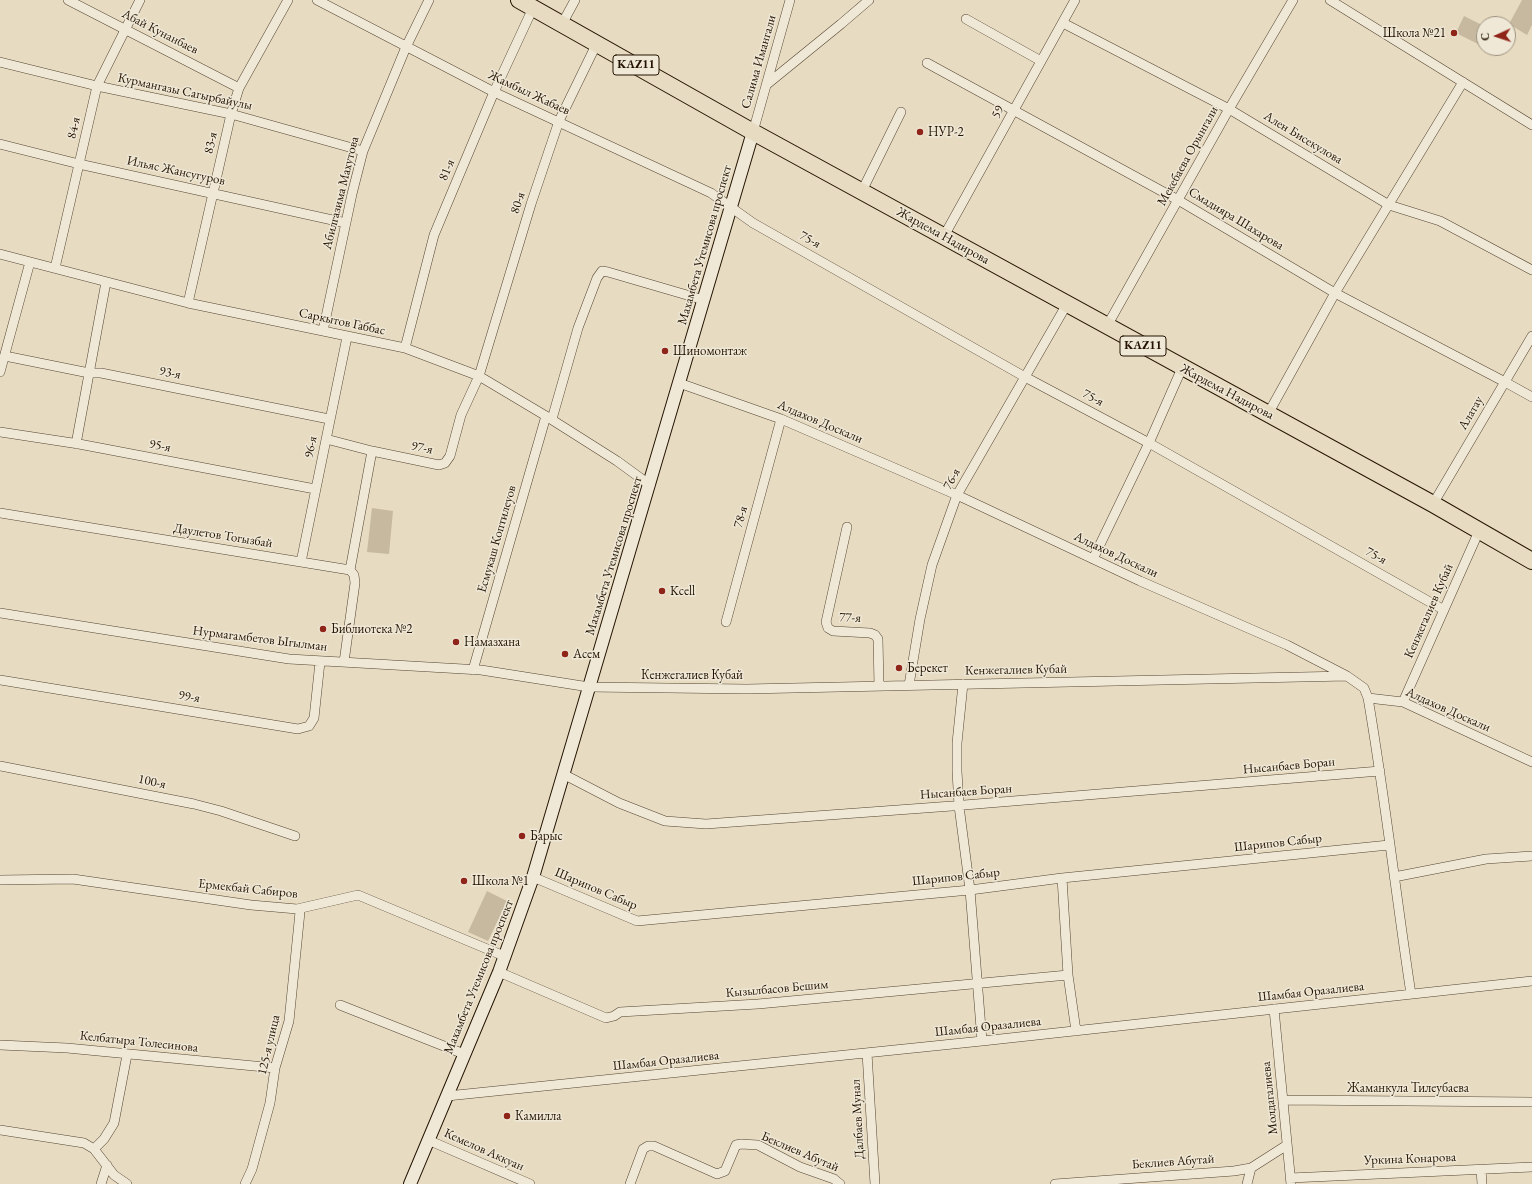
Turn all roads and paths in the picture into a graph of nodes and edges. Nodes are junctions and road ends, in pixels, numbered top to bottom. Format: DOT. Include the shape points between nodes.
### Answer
graph roads {
  1 [pos="68,0"];
  2 [pos="140,0"];
  3 [pos="288,0"];
  4 [pos="317,0"];
  5 [pos="429,0"];
  6 [pos="518,0"];
  7 [pos="575,0"];
  8 [pos="790,0"];
  9 [pos="869,0"];
  10 [pos="1075,0"];
  11 [pos="1293,0"];
  12 [pos="1330,0"];
  13 [pos="533,8"];
  14 [pos="966,19"];
  15 [pos="1063,23"];
  16 [pos="562,24"];
  17 [pos="126,30"];
  18 [pos="597,43"];
  19 [pos="406,47"];
  20 [pos="1041,61"];
  21 [pos="0,62"];
  22 [pos="927,62"];
  23 [pos="1463,82"];
  24 [pos="766,85"];
  25 [pos="97,86"];
  26 [pos="239,88"];
  27 [pos="494,92"];
  28 [pos="1229,109"];
  29 [pos="1014,110"];
  30 [pos="901,112"];
  31 [pos="231,114"];
  32 [pos="559,121"];
  33 [pos="1532,125"];
  34 [pos="753,132"];
  35 [pos="0,144"];
  36 [pos="363,151"];
  37 [pos="79,164"];
  38 [pos="862,191"];
  39 [pos="212,192"];
  40 [pos="1178,200"];
  41 [pos="1389,205"];
  42 [pos="731,207"];
  43 [pos="346,223"];
  44 [pos="944,236"];
  45 [pos="0,254"];
  46 [pos="30,262"];
  47 [pos="55,268"];
  48 [pos="1532,270"];
  49 [pos="106,282"];
  50 [pos="1335,293"];
  51 [pos="704,300"];
  52 [pos="188,303"];
  53 [pos="1067,304"];
  54 [pos="1107,326"];
  55 [pos="322,332"];
  56 [pos="1532,336"];
  57 [pos="347,337"];
  58 [pos="404,348"];
  59 [pos="5,356"];
  60 [pos="1182,368"];
  61 [pos="0,371"];
  62 [pos="90,373"];
  63 [pos="479,376"];
  64 [pos="1025,377"];
  65 [pos="1505,382"];
  66 [pos="679,383"];
  67 [pos="1532,397"];
  68 [pos="1268,414"];
  69 [pos="549,417"];
  70 [pos="781,419"];
  71 [pos="329,420"];
  72 [pos="0,432"];
  73 [pos="326,439"];
  74 [pos="1149,443"];
  75 [pos="76,444"];
  76 [pos="372,451"];
  77 [pos="650,484"];
  78 [pos="316,489"];
  79 [pos="957,495"];
  80 [pos="1433,504"];
  81 [pos="0,513"];
  82 [pos="847,527"];
  83 [pos="1479,531"];
  84 [pos="1093,559"];
  85 [pos="1532,561"];
  86 [pos="301,562"];
  87 [pos="350,570"];
  88 [pos="1444,610"];
  89 [pos="0,613"];
  90 [pos="726,622"];
  91 [pos="320,662"];
  92 [pos="344,662"];
  93 [pos="472,670"];
  94 [pos="1347,676"];
  95 [pos="0,680"];
  96 [pos="963,684"];
  97 [pos="908,685"];
  98 [pos="879,686"];
  99 [pos="589,687"];
  100 [pos="1368,698"];
  101 [pos="1403,702"];
  102 [pos="1532,762"];
  103 [pos="0,766"];
  104 [pos="1380,771"];
  105 [pos="564,774"];
  106 [pos="959,806"];
  107 [pos="295,836"];
  108 [pos="1389,845"];
  109 [pos="1532,856"];
  110 [pos="533,877"];
  111 [pos="1394,877"];
  112 [pos="1062,878"];
  113 [pos="0,880"];
  114 [pos="970,890"];
  115 [pos="297,909"];
  116 [pos="504,956"];
  117 [pos="499,972"];
  118 [pos="1068,975"];
  119 [pos="1532,981"];
  120 [pos="977,983"];
  121 [pos="1411,994"];
  122 [pos="340,1005"];
  123 [pos="1274,1009"];
  124 [pos="1076,1031"];
  125 [pos="982,1041"];
  126 [pos="0,1045"];
  127 [pos="867,1053"];
  128 [pos="464,1054"];
  129 [pos="127,1055"];
  130 [pos="275,1068"];
  131 [pos="447,1096"];
  132 [pos="1283,1100"];
  133 [pos="1532,1102"];
  134 [pos="0,1130"];
  135 [pos="428,1140"];
  136 [pos="1287,1145"];
  137 [pos="94,1149"];
  138 [pos="107,1165"];
  139 [pos="1532,1167"];
  140 [pos="1251,1168"];
  141 [pos="1480,1170"];
  142 [pos="1290,1181"];
  143 [pos="101,1184"];
  144 [pos="127,1184"];
  145 [pos="245,1184"];
  146 [pos="410,1184"];
  147 [pos="530,1184"];
  148 [pos="630,1184"];
  149 [pos="840,1184"];
  150 [pos="875,1184"];
  151 [pos="1055,1184"];
  152 [pos="1247,1184"];
  153 [pos="1482,1184"];
  1 -- 17 [label="street, Абай Кунанбаев"];
  2 -- 17 [label="street, 84-я"];
  3 -- 26 [label="street, 83-я"];
  4 -- 19 [label="street, Жамбыл Жабаев"];
  5 -- 19 [label="street, Абилгазима Махутова"];
  6 -- 13 [label="highway, KAZ11"];
  7 -- 16 [label="street"];
  8 -- 24 [label="street, Салима Имангали"];
  9 -- 24 [label="street"];
  10 -- 15 [label="street, 59"];
  11 -- 28 [label="street, Мекебаева Орынгали"];
  12 -- 23 [label="street"];
  13 -- 16 [label="highway, KAZ11"];
  13 -- 27 [label="street, 81-я"];
  14 -- 20 [label="street"];
  15 -- 20 [label="street, 59"];
  15 -- 28 [label="street, Ален Бисекулова"];
  16 -- 18 [label="highway, KAZ11"];
  17 -- 25 [label="street, 84-я"];
  17 -- 26 [label="street, Абай Кунанбаев"];
  18 -- 32 [label="street, 80-я"];
  18 -- 34 [label="highway, KAZ11"];
  19 -- 27 [label="street, Жамбыл Жабаев"];
  19 -- 36 [label="street, Абилгазима Махутова"];
  20 -- 29 [label="street, 59"];
  21 -- 25 [label="street, Курмангазы Сагырбайулы"];
  22 -- 29 [label="street, Смадияра Шахарова"];
  23 -- 33 [label="street"];
  23 -- 41 [label="street"];
  24 -- 34 [label="street, Салима Имангали"];
  25 -- 31 [label="street, Курмангазы Сагырбайулы"];
  25 -- 37 [label="street, 84-я"];
  26 -- 31 [label="street, 83-я"];
  27 -- 32 [label="street, Жамбыл Жабаев"];
  27 -- 58 [label="street, 81-я" via="434,235"];
  28 -- 40 [label="street, Мекебаева Орынгали"];
  28 -- 41 [label="street, Ален Бисекулова"];
  29 -- 40 [label="street, Смадияра Шахарова"];
  29 -- 44 [label="street, 59"];
  30 -- 38 [label="street"];
  31 -- 36 [label="street, Курмангазы Сагырбайулы"];
  31 -- 39 [label="street, 83-я"];
  32 -- 42 [label="street, Жамбыл Жабаев" via="711,193"];
  32 -- 63 [label="street, 80-я"];
  34 -- 38 [label="highway, Жардема Надирова / KAZ11"];
  34 -- 42 [label="street, Махамбета Утемисова проспект"];
  35 -- 37 [label="street, Ильяс Жансугуров"];
  36 -- 43 [label="street, Абилгазима Махутова"];
  37 -- 39 [label="street, Ильяс Жансугуров"];
  37 -- 47 [label="street, 84-я"];
  38 -- 44 [label="highway, Жардема Надирова / KAZ11"];
  39 -- 43 [label="street, Ильяс Жансугуров"];
  39 -- 52 [label="street, 83-я"];
  40 -- 50 [label="street, Смадияра Шахарова"];
  40 -- 54 [label="street, Мекебаева Орынгали"];
  41 -- 48 [label="street, Ален Бисекулова" via="1440,221"];
  41 -- 50 [label="street"];
  42 -- 51 [label="street, Махамбета Утемисова проспект"];
  42 -- 64 [label="street, 75-я" via="753,223"];
  43 -- 55 [label="street, Абилгазима Махутова"];
  44 -- 53 [label="highway, Жардема Надирова / KAZ11"];
  45 -- 46 [label="street, Саркытов Габбас"];
  46 -- 47 [label="street, Саркытов Габбас"];
  46 -- 59 [label="street"];
  47 -- 49 [label="street, Саркытов Габбас"];
  49 -- 52 [label="street, Саркытов Габбас"];
  49 -- 62 [label="street"];
  50 -- 65 [label="street, Смадияра Шахарова"];
  50 -- 68 [label="street"];
  51 -- 66 [label="street, Махамбета Утемисова проспект"];
  51 -- 69 [label="street, Есмукаш Коптилеуов" via="602,271 578,328"];
  52 -- 55 [label="street, Саркытов Габбас"];
  53 -- 54 [label="highway, Жардема Надирова / KAZ11"];
  53 -- 64 [label="street, 76-я"];
  54 -- 60 [label="highway, Жардема Надирова / KAZ11"];
  55 -- 57 [label="street, Саркытов Габбас"];
  56 -- 65 [label="street, Алатау"];
  57 -- 58 [label="street, Саркытов Габбас"];
  57 -- 71 [label="street, 96-я"];
  58 -- 63 [label="street, Саркытов Габбас"];
  59 -- 61 [label="street"];
  59 -- 62 [label="street, 93-я"];
  60 -- 68 [label="highway, Жардема Надирова / KAZ11"];
  60 -- 74 [label="street"];
  62 -- 71 [label="street, 93-я" via="101,373"];
  62 -- 75 [label="street"];
  63 -- 69 [label="street, Саркытов Габбас"];
  63 -- 76 [label="street, 97-я" via="461,415 450,456 445,463 439,465"];
  64 -- 74 [label="street, 75-я"];
  64 -- 79 [label="street, 76-я"];
  65 -- 67 [label="street, Смадияра Шахарова"];
  65 -- 80 [label="street, Алатау"];
  66 -- 70 [label="street, Алдахов Доскали"];
  66 -- 77 [label="street, Махамбета Утемисова проспект"];
  68 -- 80 [label="highway, Жардема Надирова / KAZ11"];
  69 -- 77 [label="street, Саркытов Габбас"];
  69 -- 93 [label="street, Есмукаш Коптилеуов"];
  70 -- 79 [label="street, Алдахов Доскали"];
  70 -- 90 [label="street, 78-я"];
  71 -- 73 [label="street, 96-я"];
  72 -- 75 [label="street, 95-я"];
  73 -- 76 [label="street, 97-я"];
  73 -- 78 [label="street, 96-я"];
  74 -- 84 [label="street"];
  74 -- 88 [label="street, 75-я"];
  75 -- 78 [label="street, 95-я"];
  76 -- 87 [label="street"];
  77 -- 99 [label="street, Махамбета Утемисова проспект"];
  78 -- 86 [label="street, 96-я"];
  79 -- 84 [label="street, Алдахов Доскали"];
  79 -- 97 [label="street, 76-я" via="932,565"];
  80 -- 83 [label="highway, Жардема Надирова / KAZ11"];
  81 -- 86 [label="street, Даулетов Тогызбай"];
  82 -- 98 [label="street, 77-я" via="826,622 828,628 833,631 875,635 878,639"];
  83 -- 85 [label="highway, Жардема Надирова / KAZ11"];
  83 -- 88 [label="street, Кенжегалиев Кубай"];
  84 -- 94 [label="street, Алдахов Доскали" via="1286,645"];
  86 -- 87 [label="street, Даулетов Тогызбай"];
  87 -- 92 [label="street" via="355,583"];
  88 -- 101 [label="street, Кенжегалиев Кубай"];
  89 -- 91 [label="street, Нурмагамбетов Ыгылман"];
  91 -- 92 [label="street, Нурмагамбетов Ыгылман"];
  91 -- 95 [label="street, 99-я" via="314,718 309,726 298,729"];
  92 -- 93 [label="street, Нурмагамбетов Ыгылман"];
  93 -- 99 [label="street, Нурмагамбетов Ыгылман"];
  94 -- 96 [label="street, Кенжегалиев Кубай"];
  94 -- 100 [label="street, Алдахов Доскали" via="1364,688"];
  96 -- 97 [label="street, Кенжегалиев Кубай"];
  96 -- 106 [label="street" via="956,771"];
  97 -- 98 [label="street, Кенжегалиев Кубай"];
  98 -- 99 [label="street, Кенжегалиев Кубай" via="747,689"];
  99 -- 105 [label="street, Махамбета Утемисова проспект"];
  100 -- 101 [label="street, Алдахов Доскали"];
  100 -- 104 [label="street"];
  101 -- 102 [label="street, Алдахов Доскали"];
  103 -- 107 [label="street, 100-я" via="194,804"];
  104 -- 106 [label="street, Нысанбаев Боран"];
  104 -- 108 [label="street"];
  105 -- 106 [label="street, Нысанбаев Боран" via="619,803 665,821 706,824"];
  105 -- 110 [label="street, Махамбета Утемисова проспект"];
  106 -- 114 [label="street"];
  108 -- 111 [label="street"];
  108 -- 112 [label="street, Шарипов Сабыр"];
  109 -- 111 [label="street" via="1486,859"];
  110 -- 114 [label="street, Шарипов Сабыр" via="637,921"];
  110 -- 116 [label="street, Махамбета Утемисова проспект"];
  111 -- 121 [label="street"];
  112 -- 114 [label="street, Шарипов Сабыр"];
  112 -- 118 [label="street"];
  113 -- 115 [label="street, Ермекбай Сабиров" via="73,879 251,905"];
  114 -- 120 [label="street"];
  115 -- 116 [label="street, Ермекбай Сабиров" via="358,895"];
  115 -- 130 [label="street, 125-я улица" via="300,912 289,1021"];
  116 -- 117 [label="street, Махамбета Утемисова проспект"];
  117 -- 120 [label="street, Кызылбасов Бешим" via="606,1018 620,1012 758,1004"];
  117 -- 128 [label="street, Махамбета Утемисова проспект"];
  118 -- 120 [label="street, Кызылбасов Бешим"];
  118 -- 124 [label="street"];
  119 -- 121 [label="street, Шамбая Оразалиева"];
  120 -- 125 [label="street"];
  121 -- 123 [label="street, Шамбая Оразалиева"];
  122 -- 128 [label="street"];
  123 -- 124 [label="street, Шамбая Оразалиева"];
  123 -- 132 [label="street, Молдагалиева"];
  124 -- 125 [label="street, Шамбая Оразалиева"];
  125 -- 127 [label="street, Шамбая Оразалиева"];
  126 -- 129 [label="street, Келбатыра Толесинова" via="67,1048"];
  127 -- 131 [label="street, Шамбая Оразалиева"];
  127 -- 150 [label="street, Далбаев Мунал"];
  128 -- 131 [label="street, Махамбета Утемисова проспект"];
  129 -- 130 [label="street, Келбатыра Толесинова"];
  129 -- 137 [label="street" via="114,1123"];
  130 -- 145 [label="street, 125-я улица" via="270,1103 252,1169"];
  131 -- 135 [label="street, Махамбета Утемисова проспект"];
  132 -- 133 [label="street, Жаманкула Тилеубаева"];
  132 -- 136 [label="street, Молдагалиева"];
  134 -- 137 [label="street" via="84,1143"];
  135 -- 146 [label="street, Махамбета Утемисова проспект"];
  135 -- 147 [label="street, Кемелов Аккуан"];
  136 -- 140 [label="street, Беклиев Абутай"];
  136 -- 142 [label="street, Молдагалиева"];
  137 -- 138 [label="street"];
  138 -- 143 [label="street"];
  138 -- 144 [label="street" via="114,1175"];
  139 -- 141 [label="street, Уркина Конарова"];
  140 -- 151 [label="street, Беклиев Абутай"];
  140 -- 152 [label="street"];
  141 -- 142 [label="street, Уркина Конарова"];
  141 -- 153 [label="street"];
  148 -- 149 [label="street, Беклиев Абутай" via="644,1149 648,1146 654,1146 722,1174 736,1145 741,1144 758,1146 800,1167 834,1179"];
}
